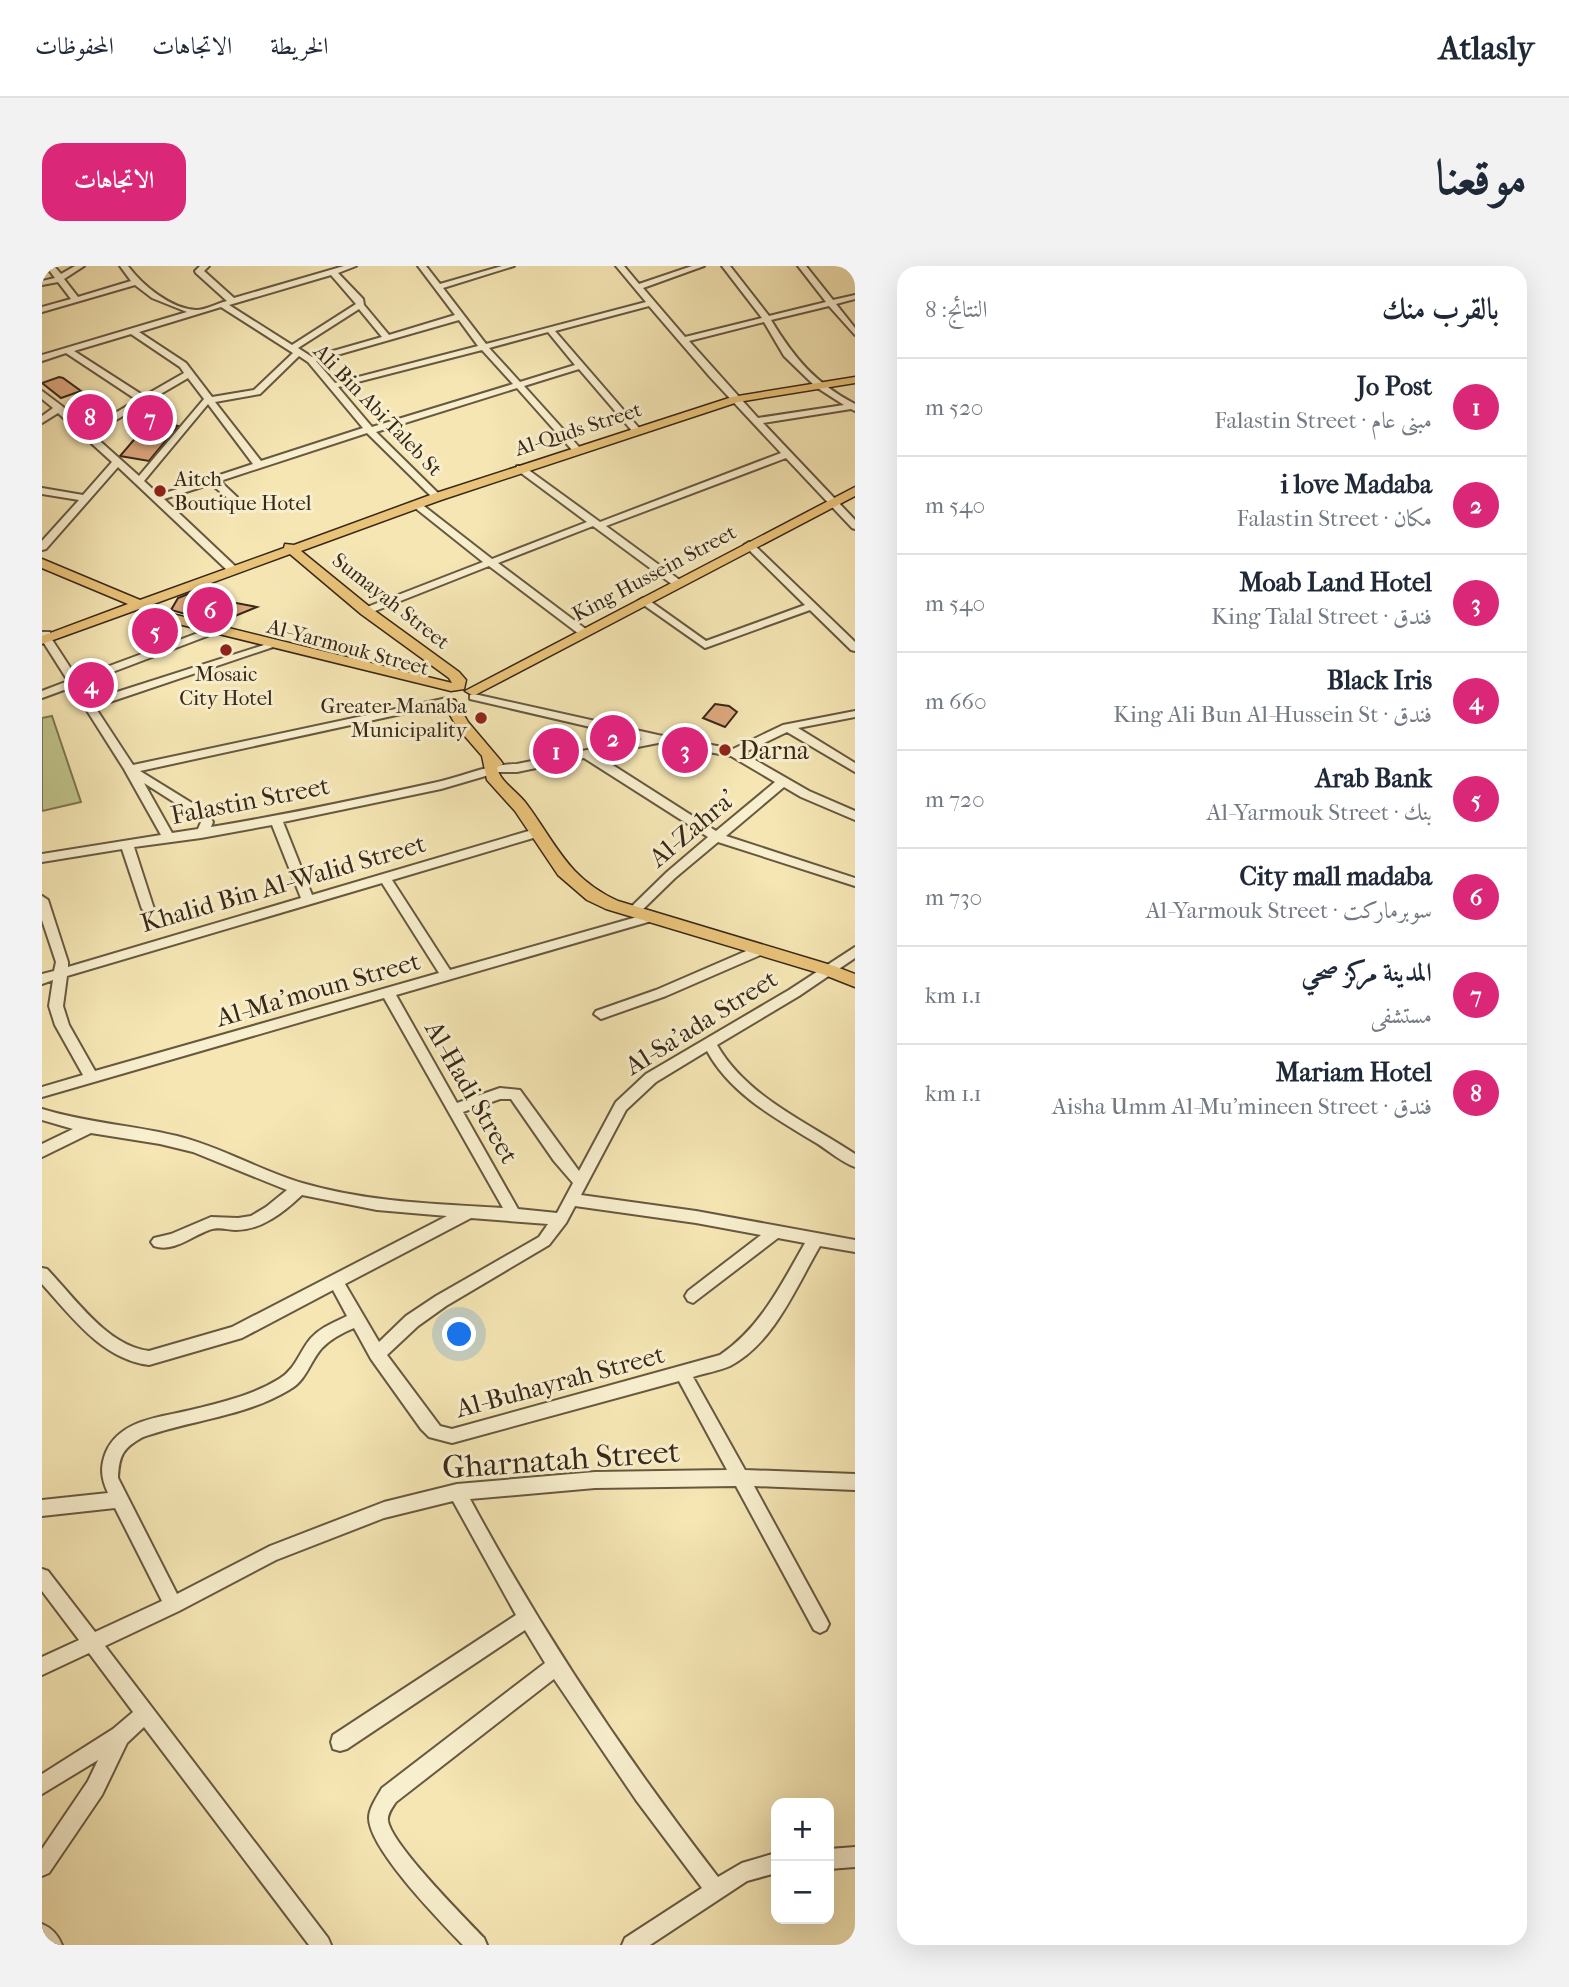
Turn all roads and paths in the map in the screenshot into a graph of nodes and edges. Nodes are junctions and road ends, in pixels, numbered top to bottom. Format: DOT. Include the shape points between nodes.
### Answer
graph roads {
  1 [pos="50,266"];
  2 [pos="80,266"];
  3 [pos="124,266"];
  4 [pos="205,266"];
  5 [pos="306,266"];
  6 [pos="352,266"];
  7 [pos="422,266"];
  8 [pos="510,266"];
  9 [pos="620,266"];
  10 [pos="700,266"];
  11 [pos="726,266"];
  12 [pos="802,266"];
  13 [pos="334,272"];
  14 [pos="317,276"];
  15 [pos="59,279"];
  16 [pos="135,282"];
  17 [pos="42,283"];
  18 [pos="439,287"];
  19 [pos="638,287"];
  20 [pos="855,297"];
  21 [pos="76,299"];
  22 [pos="232,301"];
  23 [pos="650,303"];
  24 [pos="832,303"];
  25 [pos="221,304"];
  26 [pos="360,305"];
  27 [pos="42,310"];
  28 [pos="196,312"];
  29 [pos="459,317"];
  30 [pos="766,318"];
  31 [pos="549,329"];
  32 [pos="132,331"];
  33 [pos="855,333"];
  34 [pos="387,337"];
  35 [pos="683,340"];
  36 [pos="483,345"];
  37 [pos="67,350"];
  38 [pos="296,350"];
  39 [pos="42,358"];
  40 [pos="311,360"];
  41 [pos="580,366"];
  42 [pos="188,374"];
  43 [pos="855,380"];
  44 [pos="518,384"];
  45 [pos="820,385"];
  46 [pos="334,386"];
  47 [pos="42,394"];
  48 [pos="736,396"];
  49 [pos="143,400"];
  50 [pos="208,400"];
  51 [pos="854,407"];
  52 [pos="59,408"];
  53 [pos="42,420"];
  54 [pos="755,420"];
  55 [pos="370,430"];
  56 [pos="636,430"];
  57 [pos="88,433"];
  58 [pos="576,449"];
  59 [pos="787,454"];
  60 [pos="118,461"];
  61 [pos="258,464"];
  62 [pos="520,468"];
  63 [pos="213,480"];
  64 [pos="139,481"];
  65 [pos="42,491"];
  66 [pos="855,491"];
  67 [pos="437,497"];
  68 [pos="86,498"];
  69 [pos="158,498"];
  70 [pos="234,499"];
  71 [pos="834,502"];
  72 [pos="417,505"];
  73 [pos="855,511"];
  74 [pos="597,524"];
  75 [pos="855,526"];
  76 [pos="749,545"];
  77 [pos="42,547"];
  78 [pos="291,549"];
  79 [pos="487,561"];
  80 [pos="42,563"];
  81 [pos="42,572"];
  82 [pos="223,572"];
  83 [pos="677,583"];
  84 [pos="107,594"];
  85 [pos="163,594"];
  86 [pos="643,601"];
  87 [pos="810,607"];
  88 [pos="132,608"];
  89 [pos="366,611"];
  90 [pos="99,616"];
  91 [pos="163,616"];
  92 [pos="206,632"];
  93 [pos="583,632"];
  94 [pos="44,637"];
  95 [pos="268,647"];
  96 [pos="855,648"];
  97 [pos="75,682"];
  98 [pos="42,695"];
  99 [pos="457,695"];
  100 [pos="89,705"];
  101 [pos="855,714"];
  102 [pos="590,723"];
  103 [pos="787,727"];
  104 [pos="658,739"];
  105 [pos="589,753"];
  106 [pos="734,753"];
  107 [pos="855,768"];
  108 [pos="130,769"];
  109 [pos="496,773"];
  110 [pos="783,781"];
  111 [pos="855,816"];
  112 [pos="276,820"];
  113 [pos="536,833"];
  114 [pos="201,834"];
  115 [pos="717,837"];
  116 [pos="169,839"];
  117 [pos="127,845"];
  118 [pos="42,858"];
  119 [pos="384,877"];
  120 [pos="855,882"];
  121 [pos="308,899"];
  122 [pos="42,900"];
  123 [pos="612,905"];
  124 [pos="148,909"];
  125 [pos="633,912"];
  126 [pos="651,917"];
  127 [pos="607,929"];
  128 [pos="760,950"];
  129 [pos="855,951"];
  130 [pos="828,970"];
  131 [pos="62,973"];
  132 [pos="447,975"];
  133 [pos="42,979"];
  134 [pos="855,981"];
  135 [pos="388,993"];
  136 [pos="601,1014"];
  137 [pos="709,1044"];
  138 [pos="92,1078"];
  139 [pos="42,1093"];
  140 [pos="454,1110"];
  141 [pos="42,1114"];
  142 [pos="92,1127"];
  143 [pos="42,1151"];
  144 [pos="855,1161"];
  145 [pos="580,1182"];
  146 [pos="299,1188"];
  147 [pos="572,1200"];
  148 [pos="470,1211"];
  149 [pos="514,1215"];
  150 [pos="561,1219"];
  151 [pos="775,1233"];
  152 [pos="814,1240"];
  153 [pos="159,1242"];
  154 [pos="855,1246"];
  155 [pos="42,1275"];
  156 [pos="337,1283"];
  157 [pos="693,1296"];
  158 [pos="356,1318"];
  159 [pos="377,1354"];
  160 [pos="684,1373"];
  161 [pos="739,1478"];
  162 [pos="855,1482"];
  163 [pos="457,1492"];
  164 [pos="121,1499"];
  165 [pos="42,1508"];
  166 [pos="42,1577"];
  167 [pos="173,1605"];
  168 [pos="525,1619"];
  169 [pos="820,1624"];
  170 [pos="92,1644"];
  171 [pos="556,1665"];
  172 [pos="42,1666"];
  173 [pos="145,1714"];
  174 [pos="120,1736"];
  175 [pos="340,1742"];
  176 [pos="42,1785"];
  177 [pos="855,1857"];
  178 [pos="834,1859"];
  179 [pos="771,1864"];
  180 [pos="42,1866"];
  181 [pos="715,1889"];
  182 [pos="42,1934"];
  183 [pos="52,1945"];
  184 [pos="321,1945"];
  185 [pos="477,1945"];
  186 [pos="632,1945"];
  1 -- 15 [label="street"];
  2 -- 15 [label="street"];
  3 -- 16 [label="street"];
  4 -- 22 [label="street" via="199,271"];
  5 -- 14 [label="street"];
  6 -- 13 [label="street"];
  7 -- 18 [label="street"];
  8 -- 18 [label="street"];
  9 -- 19 [label="street"];
  10 -- 19 [label="street"];
  11 -- 30 [label="street"];
  12 -- 24 [label="street"];
  13 -- 14 [label="street"];
  13 -- 26 [label="street"];
  14 -- 22 [label="street"];
  15 -- 17 [label="street"];
  15 -- 21 [label="street"];
  16 -- 21 [label="street"];
  16 -- 28 [label="street" via="149,295"];
  18 -- 29 [label="street"];
  19 -- 23 [label="street"];
  20 -- 24 [label="street"];
  21 -- 27 [label="street"];
  22 -- 25 [label="street"];
  23 -- 31 [label="street"];
  23 -- 35 [label="street"];
  24 -- 30 [label="street"];
  24 -- 33 [label="street"];
  25 -- 28 [label="street"];
  25 -- 38 [label="street, Ali Bin Abi Taleb St"];
  26 -- 34 [label="street"];
  26 -- 38 [label="street"];
  28 -- 32 [label="street"];
  29 -- 34 [label="street"];
  29 -- 36 [label="street"];
  30 -- 35 [label="street"];
  30 -- 45 [label="street" via="788,354"];
  31 -- 36 [label="street"];
  31 -- 41 [label="street"];
  32 -- 37 [label="street"];
  32 -- 42 [label="street" via="175,358"];
  34 -- 40 [label="street"];
  35 -- 48 [label="street"];
  36 -- 44 [label="street"];
  36 -- 46 [label="street"];
  37 -- 39 [label="street"];
  37 -- 49 [label="street"];
  38 -- 40 [label="street, Ali Bin Abi Taleb St"];
  38 -- 50 [label="street" via="257,392"];
  40 -- 46 [label="street, Ali Bin Abi Taleb St"];
  41 -- 44 [label="street"];
  41 -- 56 [label="street"];
  42 -- 49 [label="street"];
  42 -- 50 [label="street"];
  43 -- 45 [label="main road, Al-Quds Street"];
  44 -- 55 [label="street"];
  44 -- 58 [label="street"];
  45 -- 48 [label="main road, Al-Quds Street"];
  45 -- 51 [label="street"];
  46 -- 55 [label="street, Ali Bin Abi Taleb St"];
  47 -- 52 [label="street"];
  48 -- 54 [label="street"];
  48 -- 56 [label="main road, Al-Quds Street"];
  49 -- 57 [label="street"];
  50 -- 61 [label="street"];
  50 -- 64 [label="street"];
  51 -- 54 [label="street"];
  52 -- 53 [label="street"];
  52 -- 57 [label="street"];
  54 -- 59 [label="street"];
  55 -- 61 [label="street"];
  55 -- 67 [label="street, Ali Bin Abi Taleb St"];
  56 -- 58 [label="main road, Al-Quds Street"];
  57 -- 60 [label="street"];
  58 -- 62 [label="main road, Al-Quds Street"];
  59 -- 71 [label="street"];
  59 -- 74 [label="street"];
  60 -- 64 [label="street"];
  60 -- 68 [label="street"];
  61 -- 63 [label="street"];
  62 -- 67 [label="main road, Al-Quds Street"];
  62 -- 74 [label="street"];
  63 -- 69 [label="street"];
  63 -- 70 [label="street"];
  64 -- 69 [label="street"];
  65 -- 68 [label="street"];
  66 -- 71 [label="main road, King Hussein Street"];
  67 -- 72 [label="main road, Al-Quds Street"];
  68 -- 77 [label="street"];
  69 -- 82 [label="street"];
  71 -- 73 [label="street"];
  71 -- 75 [label="street"];
  71 -- 76 [label="main road, King Hussein Street"];
  72 -- 78 [label="main road, Al-Quds Street"];
  72 -- 79 [label="street"];
  74 -- 79 [label="street"];
  74 -- 83 [label="street"];
  76 -- 83 [label="main road, King Hussein Street"];
  76 -- 87 [label="street"];
  78 -- 82 [label="main road, Al-Quds Street"];
  78 -- 89 [label="main road, Sumayah Street"];
  79 -- 89 [label="street"];
  79 -- 93 [label="street"];
  80 -- 84 [label="main road"];
  81 -- 84 [label="main road"];
  82 -- 85 [label="main road, Al-Quds Street"];
  83 -- 86 [label="main road, King Hussein Street"];
  84 -- 85 [label="main road"];
  84 -- 88 [label="main road"];
  84 -- 90 [label="main road"];
  85 -- 88 [label="main road, Al-Quds Street"];
  85 -- 91 [label="main road"];
  86 -- 87 [label="street" via="705,645"];
  86 -- 93 [label="main road, King Hussein Street"];
  87 -- 96 [label="street"];
  88 -- 90 [label="main road, Al-Quds Street"];
  88 -- 91 [label="main road, Al-Yarmouk Street"];
  88 -- 92 [label="main road, Al-Yarmouk Street"];
  89 -- 99 [label="main road, Sumayah Street" via="454,675 459,680"];
  90 -- 94 [label="main road, Al-Quds Street"];
  91 -- 99 [label="main road, Al-Yarmouk Street"];
  92 -- 95 [label="main road, Al-Yarmouk Street"];
  92 -- 97 [label="street"];
  93 -- 99 [label="main road, King Hussein Street"];
  94 -- 97 [label="street"];
  95 -- 99 [label="main road, Al-Yarmouk Street"];
  95 -- 100 [label="street"];
  97 -- 98 [label="street"];
  97 -- 100 [label="street"];
  99 -- 102 [label="street"];
  99 -- 108 [label="street"];
  99 -- 109 [label="main road, Sumayah Street"];
  100 -- 108 [label="street"];
  101 -- 103 [label="street"];
  102 -- 104 [label="street"];
  102 -- 105 [label="street" via="604,738"];
  103 -- 106 [label="street"];
  103 -- 107 [label="street"];
  104 -- 105 [label="street, Falastin Street"];
  104 -- 106 [label="street"];
  105 -- 109 [label="street, Falastin Street"];
  105 -- 115 [label="street"];
  106 -- 110 [label="street"];
  108 -- 114 [label="street" via="204,816 207,822"];
  108 -- 116 [label="street"];
  109 -- 112 [label="street, Falastin Street"];
  109 -- 113 [label="main road, Sumayah Street"];
  110 -- 111 [label="street"];
  110 -- 115 [label="street, Al-Zahra'"];
  112 -- 114 [label="street, Falastin Street"];
  112 -- 121 [label="street"];
  113 -- 119 [label="street, Khalid Bin Al-Walid Street"];
  113 -- 123 [label="main road, Sumayah Street" via="570,881"];
  114 -- 116 [label="street, Falastin Street"];
  115 -- 120 [label="street"];
  115 -- 125 [label="street, Al-Zahra'"];
  116 -- 117 [label="street, Falastin Street"];
  117 -- 118 [label="street, Falastin Street"];
  117 -- 124 [label="street"];
  119 -- 121 [label="street, Khalid Bin Al-Walid Street"];
  119 -- 132 [label="street"];
  121 -- 131 [label="street, Khalid Bin Al-Walid Street"];
  122 -- 131 [label="street" via="60,952"];
  123 -- 125 [label="main road, Sumayah Street"];
  123 -- 127 [label="street" via="617,916"];
  125 -- 126 [label="main road, Sumayah Street"];
  126 -- 127 [label="street, Al-Ma'moun Street"];
  126 -- 128 [label="main road, Sumayah Street"];
  127 -- 132 [label="street, Al-Ma'moun Street"];
  128 -- 130 [label="main road, Sumayah Street"];
  128 -- 136 [label="street"];
  129 -- 130 [label="street, Al-Sa'ada Street"];
  130 -- 134 [label="main road, Sumayah Street"];
  130 -- 137 [label="street, Al-Sa'ada Street"];
  131 -- 133 [label="street, Khalid Bin Al-Walid Street"];
  131 -- 138 [label="street" via="57,991 59,1016"];
  132 -- 135 [label="street, Al-Ma'moun Street"];
  135 -- 138 [label="street, Al-Ma'moun Street"];
  135 -- 140 [label="street, Al-Hadi Street"];
  137 -- 144 [label="street" via="720,1065 742,1084"];
  137 -- 145 [label="street, Al-Sa'ada Street" via="633,1092 610,1123"];
  138 -- 139 [label="street, Al-Ma'moun Street"];
  140 -- 145 [label="street" via="494,1094 515,1094"];
  140 -- 149 [label="street, Al-Hadi Street"];
  141 -- 142 [label="street"];
  142 -- 143 [label="street"];
  142 -- 146 [label="street" via="192,1146"];
  145 -- 147 [label="street, Al-Sa'ada Street"];
  146 -- 148 [label="street" via="368,1201"];
  146 -- 153 [label="street" via="255,1220 214,1222"];
  147 -- 150 [label="street, Al-Sa'ada Street"];
  147 -- 151 [label="street"];
  148 -- 149 [label="street"];
  148 -- 156 [label="street"];
  149 -- 150 [label="street"];
  150 -- 159 [label="street, Al-Sa'ada Street" via="544,1241 441,1301"];
  151 -- 152 [label="street"];
  151 -- 157 [label="street"];
  152 -- 154 [label="street"];
  152 -- 160 [label="street, Al-Buhayrah Street" via="747,1345 724,1361"];
  155 -- 156 [label="street" via="118,1350 140,1359 236,1333"];
  156 -- 158 [label="street, Al-Buhayrah Street"];
  158 -- 159 [label="street, Al-Buhayrah Street"];
  158 -- 164 [label="street" via="319,1341 293,1379 271,1391 127,1437 116,1448 109,1467"];
  159 -- 160 [label="street, Al-Buhayrah Street" via="427,1424 435,1432 452,1436"];
  160 -- 161 [label="street"];
  161 -- 162 [label="street, Gharnatah Street"];
  161 -- 163 [label="street, Gharnatah Street" via="595,1480"];
  161 -- 169 [label="street"];
  163 -- 167 [label="street, Gharnatah Street" via="384,1510 330,1530 270,1554"];
  163 -- 168 [label="street"];
  164 -- 165 [label="street"];
  164 -- 167 [label="street"];
  166 -- 170 [label="street"];
  167 -- 170 [label="street, Gharnatah Street"];
  168 -- 171 [label="street"];
  168 -- 175 [label="street"];
  170 -- 172 [label="street, Gharnatah Street"];
  170 -- 173 [label="street"];
  171 -- 181 [label="street" via="654,1812"];
  171 -- 185 [label="street" via="389,1795 379,1811 384,1835"];
  173 -- 174 [label="street"];
  173 -- 184 [label="street"];
  174 -- 176 [label="street"];
  174 -- 180 [label="street" via="95,1788"];
  177 -- 178 [label="street"];
  179 -- 181 [label="street" via="742,1873"];
  181 -- 186 [label="street"];
  182 -- 183 [label="street"];
}
